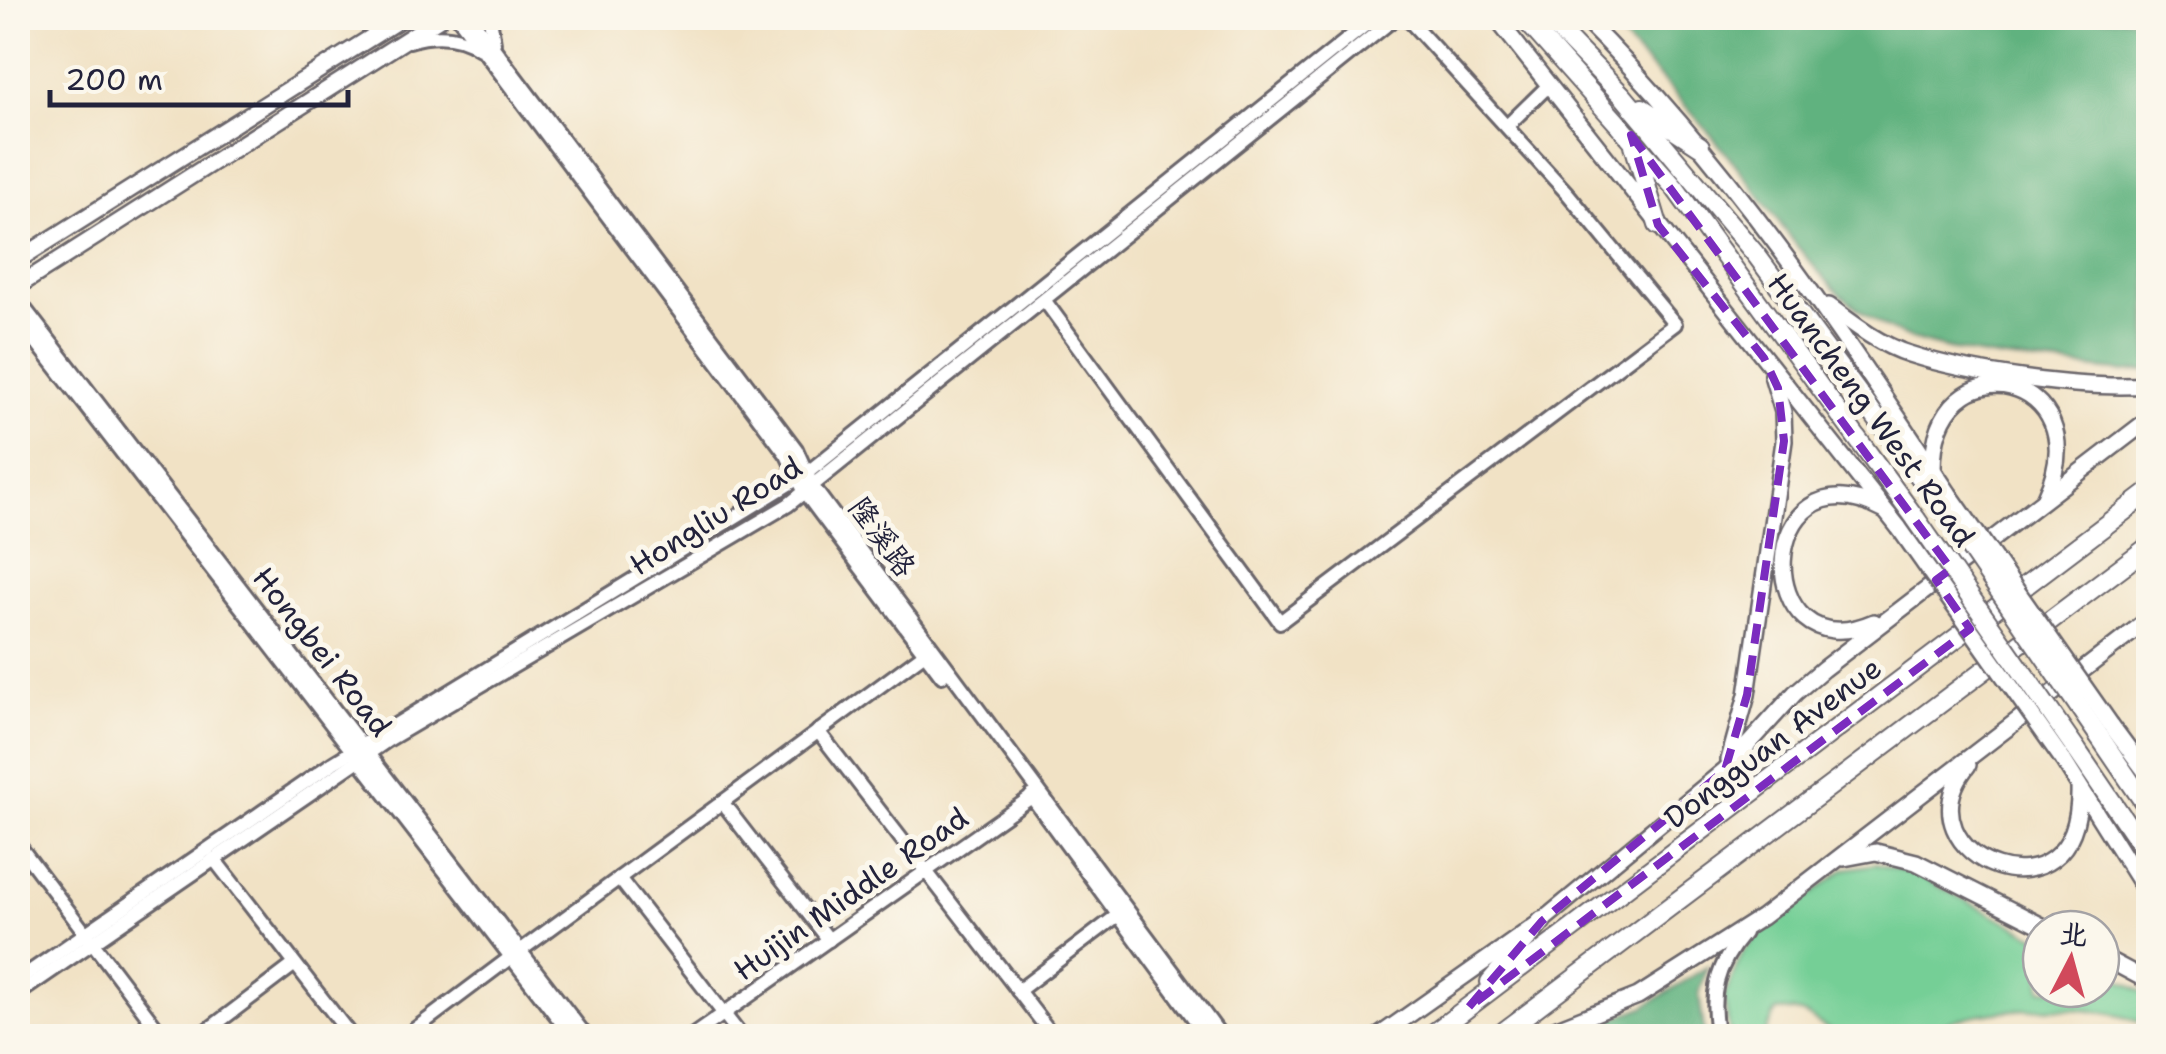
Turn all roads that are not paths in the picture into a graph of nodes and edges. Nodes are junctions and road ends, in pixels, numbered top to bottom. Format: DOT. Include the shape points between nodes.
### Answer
graph roads {
  1 [pos="440,18"];
  2 [pos="459,18"];
  3 [pos="471,18"];
  4 [pos="490,18"];
  5 [pos="1374,18"];
  6 [pos="1395,18"];
  7 [pos="1408,18"];
  8 [pos="1496,18"];
  9 [pos="1524,18"];
  10 [pos="1548,18"];
  11 [pos="1583,18"];
  12 [pos="394,21"];
  13 [pos="397,45"];
  14 [pos="492,53"];
  15 [pos="1549,85"];
  16 [pos="1623,96"];
  17 [pos="1508,126"];
  18 [pos="1631,135"];
  19 [pos="1700,146"];
  20 [pos="1658,225"];
  21 [pos="18,260"];
  22 [pos="18,286"];
  23 [pos="1818,298"];
  24 [pos="18,300"];
  25 [pos="1046,301"];
  26 [pos="18,318"];
  27 [pos="1764,358"];
  28 [pos="2148,385"];
  29 [pos="2148,420"];
  30 [pos="1932,469"];
  31 [pos="806,483"];
  32 [pos="2148,494"];
  33 [pos="1944,498"];
  34 [pos="2044,500"];
  35 [pos="1888,513"];
  36 [pos="1908,524"];
  37 [pos="2148,547"];
  38 [pos="1892,614"];
  39 [pos="2146,624"];
  40 [pos="925,653"];
  41 [pos="2105,730"];
  42 [pos="818,731"];
  43 [pos="2130,750"];
  44 [pos="360,752"];
  45 [pos="1978,752"];
  46 [pos="2070,755"];
  47 [pos="2148,757"];
  48 [pos="1725,770"];
  49 [pos="2148,775"];
  50 [pos="2080,786"];
  51 [pos="1035,794"];
  52 [pos="722,802"];
  53 [pos="2148,808"];
  54 [pos="18,844"];
  55 [pos="2148,855"];
  56 [pos="214,858"];
  57 [pos="1840,858"];
  58 [pos="926,872"];
  59 [pos="619,878"];
  60 [pos="2148,895"];
  61 [pos="1118,915"];
  62 [pos="2021,915"];
  63 [pos="1542,922"];
  64 [pos="1751,925"];
  65 [pos="89,938"];
  66 [pos="829,940"];
  67 [pos="515,954"];
  68 [pos="296,964"];
  69 [pos="2121,967"];
  70 [pos="18,980"];
  71 [pos="2148,981"];
  72 [pos="1018,991"];
  73 [pos="18,994"];
  74 [pos="1468,1008"];
  75 [pos="724,1014"];
  76 [pos="164,1036"];
  77 [pos="200,1036"];
  78 [pos="351,1036"];
  79 [pos="406,1036"];
  80 [pos="572,1036"];
  81 [pos="586,1036"];
  82 [pos="692,1036"];
  83 [pos="741,1036"];
  84 [pos="1053,1036"];
  85 [pos="1207,1036"];
  86 [pos="1220,1036"];
  87 [pos="1379,1036"];
  88 [pos="1430,1036"];
  89 [pos="1498,1036"];
  90 [pos="1537,1036"];
  91 [pos="1718,1036"];
  1 -- 13 [label="main road"];
  2 -- 14 [label="street, 隆溪路"];
  3 -- 14 [label="street, 隆溪路"];
  4 -- 14 [label="street"];
  5 -- 31 [label="street, Hongliu Road"];
  6 -- 25 [label="street, Hongliu Road"];
  7 -- 17 [label="street"];
  8 -- 15 [label="main road"];
  9 -- 18 [label="highway, Huancheng West Road"];
  10 -- 16 [label="highway, Huancheng West Road"];
  11 -- 19 [label="main road"];
  12 -- 21 [label="main road"];
  13 -- 14 [label="street" via="441,36"];
  13 -- 22 [label="main road"];
  14 -- 31 [label="street, 隆溪路"];
  15 -- 17 [label="street"];
  15 -- 20 [label="main road"];
  16 -- 19 [label="highway"];
  16 -- 33 [label="highway, Huancheng West Road"];
  17 -- 25 [label="street" via="1674,324 1280,622"];
  18 -- 20 [label="highway"];
  18 -- 36 [label="highway, Huancheng West Road" via="1780,327"];
  19 -- 23 [label="main road"];
  20 -- 27 [label="main road"];
  23 -- 28 [label="main road" via="1906,354 2050,379"];
  23 -- 30 [label="main road"];
  24 -- 44 [label="street, Hongbei Road"];
  25 -- 31 [label="street, Hongliu Road"];
  26 -- 44 [label="street, Hongbei Road"];
  27 -- 35 [label="main road"];
  27 -- 48 [label="main road" via="1778,388 1784,441 1748,695"];
  29 -- 34 [label="main road"];
  30 -- 33 [label="main road"];
  30 -- 34 [label="main road" via="1933,440 1955,400 1976,387 2021,392 2043,404 2060,440 2056,476"];
  31 -- 40 [label="street, 隆溪路"];
  31 -- 44 [label="street, Hongliu Road"];
  31 -- 51 [label="street, 隆溪路"];
  32 -- 74 [label="highway, Dongguan Avenue"];
  33 -- 41 [label="highway, Huancheng West Road, bridge"];
  34 -- 38 [label="main road"];
  35 -- 36 [label="main road"];
  35 -- 38 [label="main road" via="1864,500 1811,508 1794,522 1779,568 1785,592 1817,624 1860,628"];
  36 -- 46 [label="highway, Huancheng West Road, bridge"];
  37 -- 89 [label="highway"];
  38 -- 48 [label="main road" via="1795,693"];
  39 -- 45 [label="main road"];
  40 -- 42 [label="street"];
  40 -- 51 [label="street, 隆溪路"];
  41 -- 43 [label="main road"];
  41 -- 53 [label="highway, Huancheng West Road"];
  42 -- 52 [label="street"];
  42 -- 58 [label="street"];
  43 -- 47 [label="main road"];
  43 -- 49 [label="main road"];
  44 -- 56 [label="street, Hongliu Road"];
  44 -- 65 [label="street, Hongliu Road"];
  44 -- 67 [label="street, Hongbei Road"];
  45 -- 50 [label="main road" via="1952,794 1951,815 1969,854 1997,867 2034,868 2068,847 2077,830"];
  45 -- 57 [label="main road"];
  46 -- 50 [label="main road"];
  46 -- 55 [label="highway, Huancheng West Road"];
  48 -- 63 [label="main road"];
  50 -- 60 [label="main road"];
  51 -- 58 [label="street, Huijin Middle Road"];
  51 -- 61 [label="street, 隆溪路"];
  51 -- 86 [label="street, 隆溪路"];
  52 -- 59 [label="street"];
  52 -- 66 [label="street"];
  54 -- 65 [label="street"];
  56 -- 65 [label="street, Hongliu Road"];
  56 -- 68 [label="street"];
  57 -- 62 [label="main road" via="1876,852 1916,862"];
  57 -- 64 [label="main road"];
  58 -- 66 [label="street, Huijin Middle Road"];
  58 -- 72 [label="street"];
  59 -- 67 [label="street"];
  59 -- 75 [label="street"];
  61 -- 72 [label="street"];
  61 -- 85 [label="street, 隆溪路"];
  63 -- 74 [label="highway"];
  63 -- 87 [label="main road"];
  64 -- 90 [label="main road" via="1638,996"];
  64 -- 91 [label="street" via="1718,974 1712,996"];
  65 -- 70 [label="street, Hongliu Road"];
  65 -- 73 [label="street, Hongliu Road"];
  65 -- 76 [label="street"];
  66 -- 75 [label="street, Huijin Middle Road"];
  67 -- 79 [label="street"];
  67 -- 80 [label="street, Hongbei Road"];
  67 -- 81 [label="street, Hongbei Road"];
  68 -- 77 [label="street"];
  68 -- 78 [label="street"];
  69 -- 71 [label="main road"];
  72 -- 84 [label="street"];
  74 -- 88 [label="highway, Dongguan Avenue"];
  75 -- 82 [label="street, Huijin Middle Road"];
  75 -- 83 [label="street"];
}
